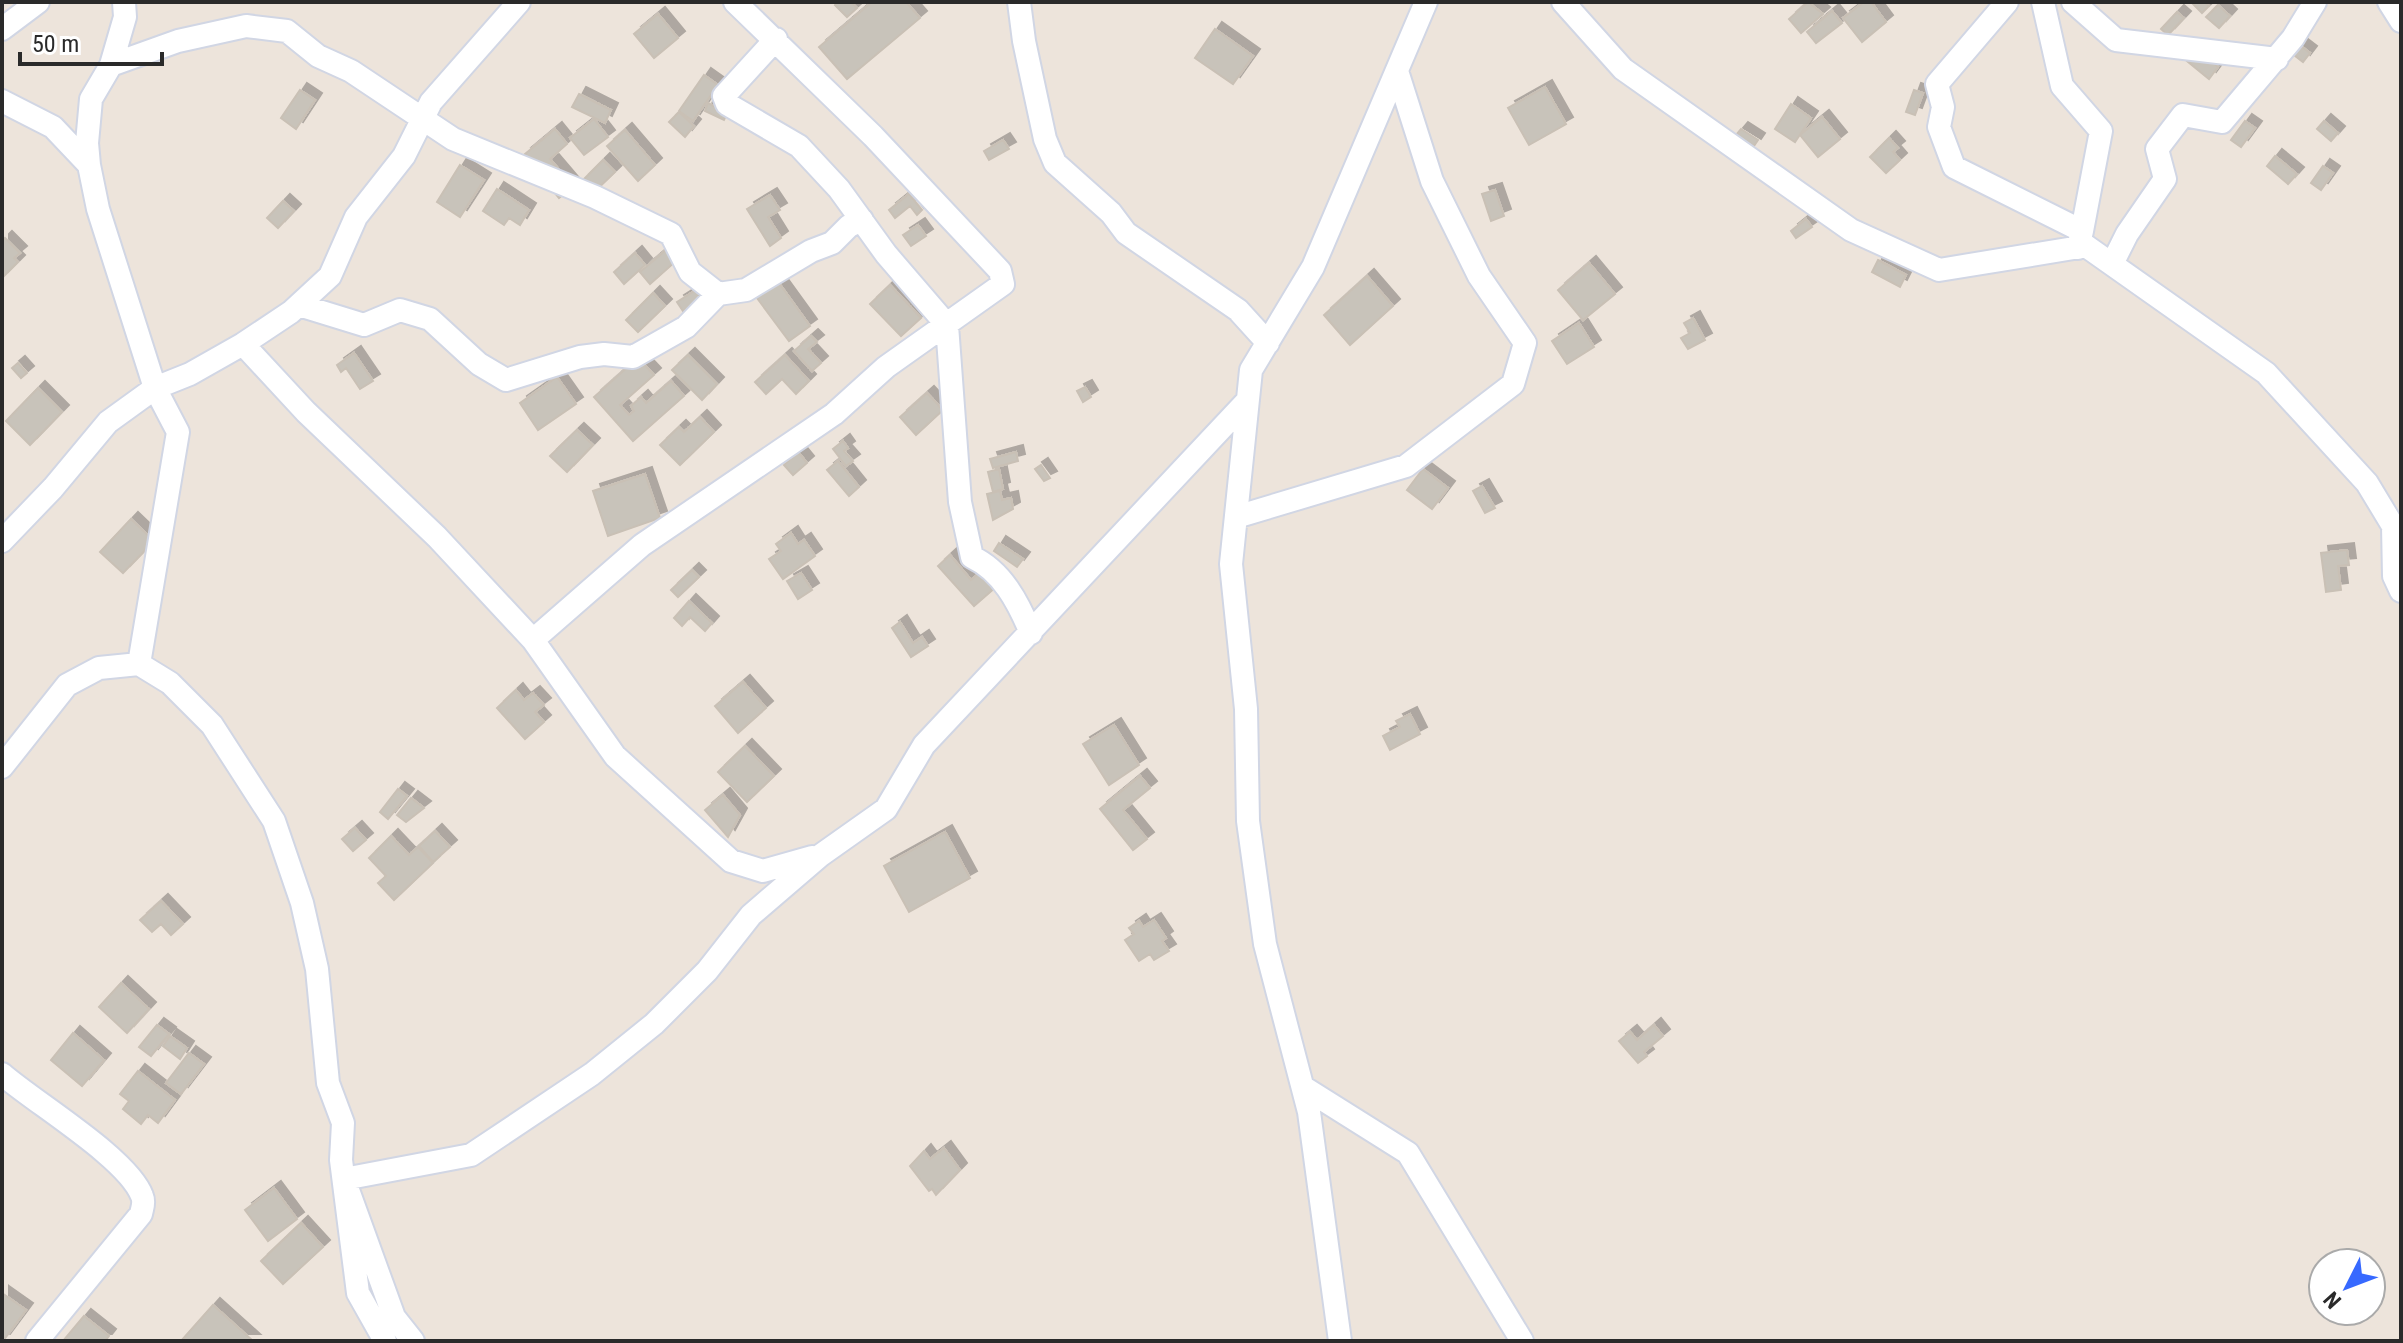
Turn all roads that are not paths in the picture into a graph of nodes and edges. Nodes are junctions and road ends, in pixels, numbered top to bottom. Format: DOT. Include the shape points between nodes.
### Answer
graph roads {
  1 [pos="38,2"];
  2 [pos="124,2"];
  3 [pos="519,2"];
  4 [pos="735,2"];
  5 [pos="1019,2"];
  6 [pos="1426,2"];
  7 [pos="1563,2"];
  8 [pos="2007,2"];
  9 [pos="2043,2"];
  10 [pos="2073,2"];
  11 [pos="2315,2"];
  12 [pos="2389,2"];
  13 [pos="2401,21"];
  14 [pos="2,29"];
  15 [pos="776,39"];
  16 [pos="2277,59"];
  17 [pos="111,65"];
  18 [pos="1397,71"];
  19 [pos="2,101"];
  20 [pos="422,121"];
  21 [pos="89,165"];
  22 [pos="862,220"];
  23 [pos="2080,239"];
  24 [pos="2112,264"];
  25 [pos="718,294"];
  26 [pos="299,305"];
  27 [pos="947,325"];
  28 [pos="1268,343"];
  29 [pos="243,344"];
  30 [pos="155,388"];
  31 [pos="1248,400"];
  32 [pos="1236,517"];
  33 [pos="2,541"];
  34 [pos="2401,591"];
  35 [pos="1031,633"];
  36 [pos="533,640"];
  37 [pos="139,664"];
  38 [pos="2,767"];
  39 [pos="821,855"];
  40 [pos="2,1074"];
  41 [pos="1303,1087"];
  42 [pos="344,1179"];
  43 [pos="37,1341"];
  44 [pos="385,1341"];
  45 [pos="413,1341"];
  46 [pos="1340,1341"];
  47 [pos="1522,1341"];
  1 -- 14 [label="street"];
  2 -- 17 [label="street" via="125,17"];
  3 -- 20 [label="street" via="431,102"];
  4 -- 15 [label="street"];
  5 -- 28 [label="street" via="1045,139 1055,163 1126,233 1238,310"];
  6 -- 18 [label="street"];
  7 -- 23 [label="street" via="1623,69 1851,230 1939,270"];
  8 -- 23 [label="street" via="1937,84 1943,107 1939,127 1954,167"];
  9 -- 23 [label="street" via="2062,86 2101,131"];
  10 -- 16 [label="street" via="2116,40"];
  11 -- 16 [label="street"];
  12 -- 13 [label="street"];
  15 -- 22 [label="street" via="728,88 727,104 799,146"];
  15 -- 27 [label="street" via="1000,271 1003,284"];
  16 -- 24 [label="street" via="2222,122 2183,115 2157,149 2165,179"];
  17 -- 20 [label="street" via="178,41 246,26 287,31"];
  17 -- 21 [label="street" via="91,99"];
  18 -- 28 [label="street" via="1313,267"];
  18 -- 32 [label="street" via="1432,181 1479,276 1525,343 1513,384 1406,466"];
  19 -- 21 [label="street" via="53,127"];
  20 -- 25 [label="street" via="671,234 690,272"];
  20 -- 26 [label="street" via="404,156 356,217 330,276"];
  21 -- 30 [label="street"];
  22 -- 25 [label="street" via="832,243 746,290"];
  22 -- 27 [label="street"];
  23 -- 24 [label="street"];
  24 -- 34 [label="street" via="2266,373 2367,483 2393,526 2394,576"];
  25 -- 26 [label="street" via="686,327 633,357 580,357 506,380 479,364 430,319 400,310 364,325"];
  26 -- 29 [label="street"];
  27 -- 35 [label="street" via="960,502 972,557 990,566 1019,604"];
  27 -- 36 [label="street" via="886,367 834,414 642,545"];
  28 -- 31 [label="street" via="1251,370"];
  29 -- 30 [label="street"];
  29 -- 36 [label="street"];
  30 -- 33 [label="street" via="108,422"];
  30 -- 37 [label="street" via="178,432"];
  31 -- 32 [label="street"];
  31 -- 35 [label="street"];
  32 -- 41 [label="street" via="1231,564 1246,709 1248,821 1265,944"];
  35 -- 39 [label="street" via="924,745 886,809"];
  36 -- 39 [label="street" via="615,756 731,861 763,871"];
  37 -- 38 [label="street" via="99,668 67,685"];
  37 -- 42 [label="street" via="170,683 212,725 274,821 302,903 317,969 328,1083 343,1123"];
  39 -- 42 [label="street" via="751,915 707,971 654,1024 535,1116 471,1155"];
  40 -- 43 [label="street" via="91,1141 144,1200 141,1214"];
  41 -- 46 [label="street"];
  41 -- 47 [label="street" via="1408,1153"];
  42 -- 44 [label="street" via="358,1293"];
  42 -- 45 [label="street" via="394,1317"];
}
